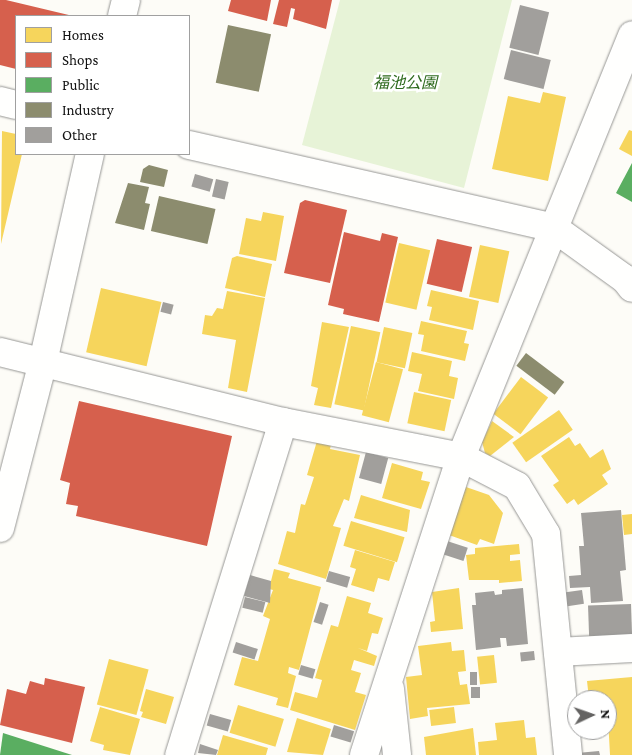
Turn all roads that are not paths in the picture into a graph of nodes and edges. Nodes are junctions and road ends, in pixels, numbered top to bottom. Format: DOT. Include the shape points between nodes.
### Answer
graph roads {
  1 [pos="126,0"];
  2 [pos="122,15"];
  3 [pos="632,35"];
  4 [pos="0,101"];
  5 [pos="15,105"];
  6 [pos="190,145"];
  7 [pos="90,155"];
  8 [pos="554,228"];
  9 [pos="632,288"];
  10 [pos="0,352"];
  11 [pos="43,362"];
  12 [pos="283,422"];
  13 [pos="461,457"];
  14 [pos="0,528"];
  15 [pos="632,648"];
  16 [pos="558,652"];
  17 [pos="389,678"];
  18 [pos="178,755"];
  19 [pos="364,755"];
  20 [pos="397,755"];
  21 [pos="568,755"];
  1 -- 2 [label="street"];
  3 -- 8 [label="street"];
  4 -- 5 [label="street"];
  6 -- 8 [label="street"];
  7 -- 11 [label="street"];
  8 -- 9 [label="street" via="625,279"];
  8 -- 13 [label="street"];
  10 -- 11 [label="street"];
  11 -- 12 [label="street"];
  11 -- 14 [label="street"];
  12 -- 13 [label="street"];
  12 -- 18 [label="street"];
  13 -- 16 [label="street" via="517,486 546,534"];
  13 -- 17 [label="street"];
  15 -- 16 [label="street"];
  16 -- 21 [label="street"];
  17 -- 19 [label="street"];
  17 -- 20 [label="street"];
}
